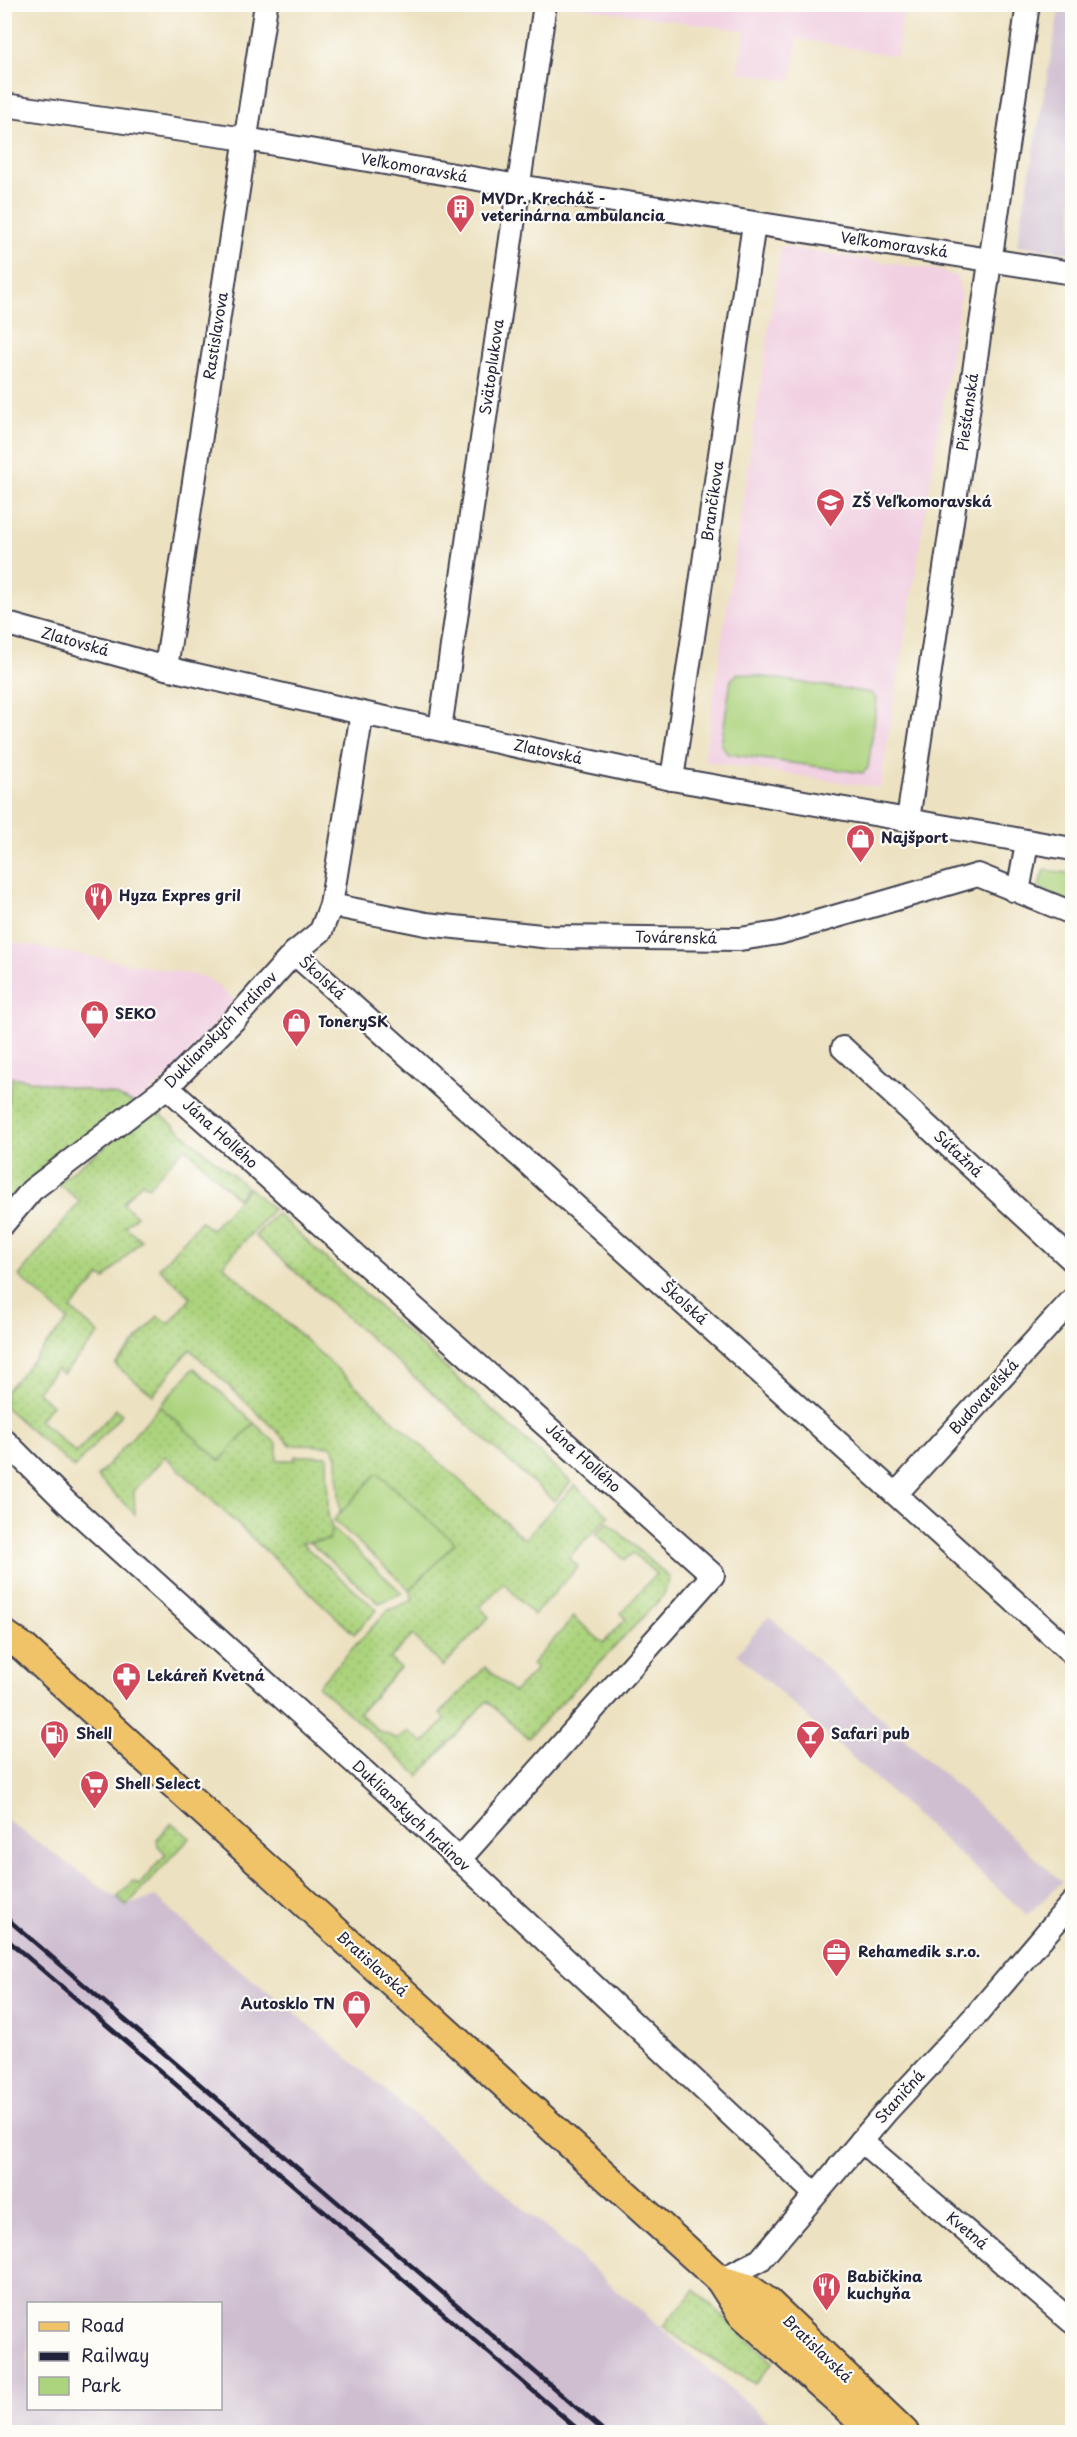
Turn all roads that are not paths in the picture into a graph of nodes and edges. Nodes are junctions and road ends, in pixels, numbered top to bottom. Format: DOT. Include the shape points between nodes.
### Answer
graph roads {
  1 [pos="266,4"];
  2 [pos="545,4"];
  3 [pos="1028,4"];
  4 [pos="4,105"];
  5 [pos="246,139"];
  6 [pos="518,186"];
  7 [pos="754,224"];
  8 [pos="991,259"];
  9 [pos="1072,273"];
  10 [pos="4,623"];
  11 [pos="166,668"];
  12 [pos="362,713"];
  13 [pos="440,729"];
  14 [pos="672,778"];
  15 [pos="908,820"];
  16 [pos="1027,843"];
  17 [pos="1072,849"];
  18 [pos="1013,890"];
  19 [pos="331,905"];
  20 [pos="1072,913"];
  21 [pos="294,953"];
  22 [pos="843,1048"];
  23 [pos="167,1087"];
  24 [pos="4,1223"];
  25 [pos="1072,1260"];
  26 [pos="1072,1300"];
  27 [pos="4,1440"];
  28 [pos="896,1494"];
  29 [pos="4,1627"];
  30 [pos="14,1641"];
  31 [pos="1072,1653"];
  32 [pos="459,1860"];
  33 [pos="1072,1903"];
  34 [pos="861,2141"];
  35 [pos="815,2194"];
  36 [pos="720,2280"];
  37 [pos="1072,2322"];
  38 [pos="874,2433"];
  39 [pos="904,2433"];
  1 -- 5 [label="street, Rastislavova"];
  2 -- 6 [label="street, Svätoplukova"];
  3 -- 8 [label="street, Piešťanská"];
  4 -- 5 [label="street, Veľkomoravská"];
  5 -- 6 [label="street, Veľkomoravská"];
  5 -- 11 [label="street, Rastislavova"];
  6 -- 7 [label="street, Veľkomoravská"];
  6 -- 13 [label="street, Svätoplukova"];
  7 -- 8 [label="street, Veľkomoravská"];
  7 -- 14 [label="street, Brančíkova"];
  8 -- 9 [label="street, Veľkomoravská"];
  8 -- 15 [label="street, Piešťanská"];
  10 -- 11 [label="street, Zlatovská"];
  11 -- 12 [label="street, Zlatovská"];
  12 -- 13 [label="street, Zlatovská"];
  12 -- 19 [label="street, Duklianskych hrdinov"];
  13 -- 14 [label="street, Zlatovská"];
  14 -- 15 [label="street, Zlatovská"];
  15 -- 16 [label="street, Zlatovská" via="895,818"];
  16 -- 17 [label="street, Zlatovská"];
  16 -- 18 [label="street" via="1020,881"];
  18 -- 19 [label="street, Továrenská" via="978,875 779,933 740,939 551,937 426,924"];
  18 -- 20 [label="street, Továrenská"];
  19 -- 21 [label="street, Duklianskych hrdinov" via="321,931"];
  21 -- 23 [label="street, Duklianskych hrdinov"];
  21 -- 28 [label="street, Školská"];
  22 -- 25 [label="street, Súťažná"];
  23 -- 24 [label="street, Duklianskych hrdinov" via="32,1190"];
  23 -- 32 [label="street, Jána Hollého" via="713,1575"];
  26 -- 28 [label="street, Budovateľská"];
  27 -- 32 [label="street, Duklianskych hrdinov" via="66,1502"];
  28 -- 31 [label="street, Školská"];
  29 -- 30 [label="main road, Bratislavská"];
  30 -- 36 [label="main road, Bratislavská"];
  32 -- 35 [label="street, Duklianskych hrdinov"];
  33 -- 34 [label="street, Staničná"];
  34 -- 35 [label="street, Staničná"];
  34 -- 37 [label="street, Kvetná"];
  35 -- 36 [label="street, Staničná" via="760,2260"];
  36 -- 38 [label="main road, Bratislavská" via="741,2313"];
  36 -- 39 [label="main road, Bratislavská" via="748,2288 769,2303"];
}
